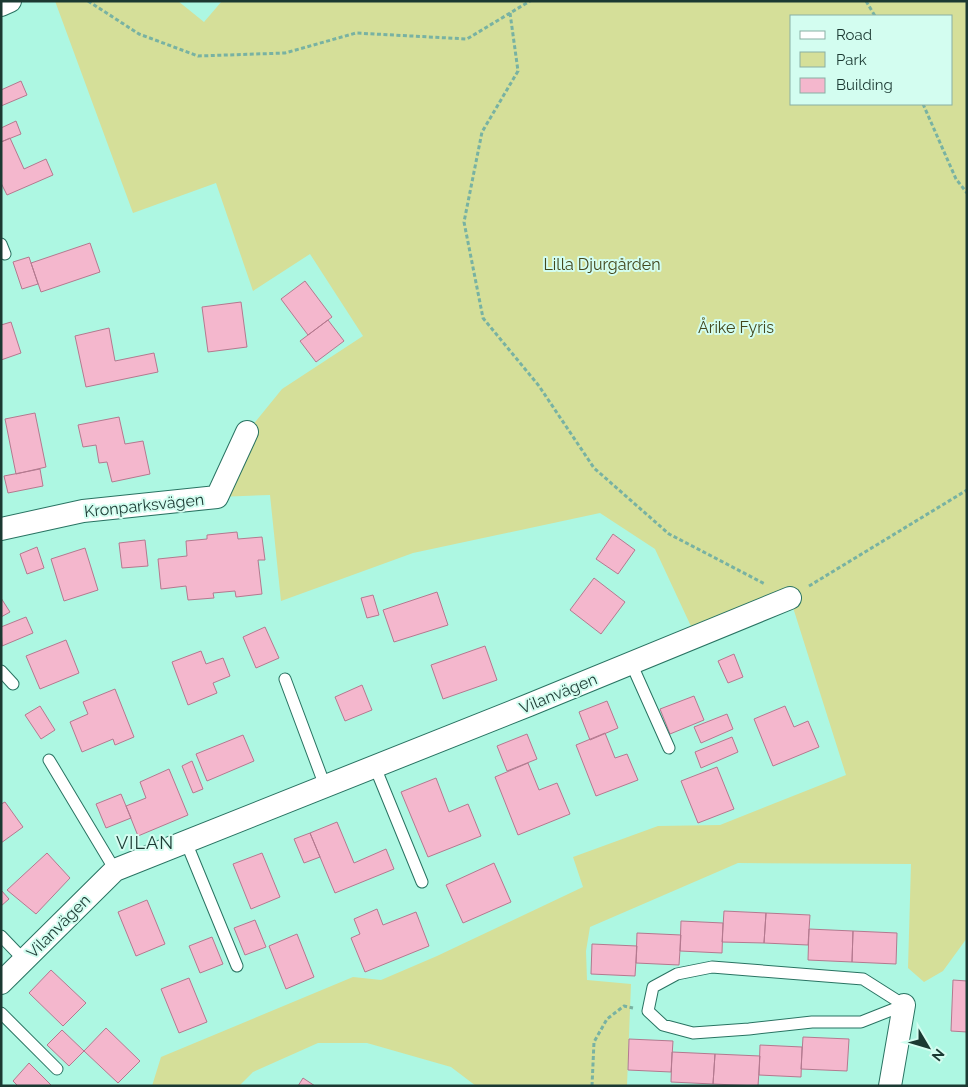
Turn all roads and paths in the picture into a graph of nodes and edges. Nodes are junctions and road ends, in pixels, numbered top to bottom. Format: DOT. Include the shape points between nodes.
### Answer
graph roads {
  1 [pos="10,1"];
  2 [pos="88,1"];
  3 [pos="530,1"];
  4 [pos="866,1"];
  5 [pos="1,5"];
  6 [pos="510,13"];
  7 [pos="875,15"];
  8 [pos="923,105"];
  9 [pos="967,193"];
  10 [pos="247,432"];
  11 [pos="967,490"];
  12 [pos="1,529"];
  13 [pos="790,598"];
  14 [pos="630,663"];
  15 [pos="1,671"];
  16 [pos="285,679"];
  17 [pos="13,684"];
  18 [pos="669,748"];
  19 [pos="49,760"];
  20 [pos="375,766"];
  21 [pos="325,786"];
  22 [pos="186,842"];
  23 [pos="115,870"];
  24 [pos="422,882"];
  25 [pos="1,936"];
  26 [pos="24,960"];
  27 [pos="236,966"];
  28 [pos="1,983"];
  29 [pos="904,1005"];
  30 [pos="648,1011"];
  31 [pos="1,1013"];
  32 [pos="57,1069"];
  33 [pos="592,1086"];
  34 [pos="890,1086"];
  1 -- 5 [label="street"];
  2 -- 6 [label="path" via="139,34 198,56 285,53 356,33 467,39"];
  3 -- 6 [label="path"];
  4 -- 7 [label="path"];
  6 -- 13 [label="path" via="518,71 482,132 464,222 483,318 539,386 594,468 669,534"];
  8 -- 9 [label="path" via="956,179"];
  10 -- 12 [label="street, Kronparksvägen" via="217,496 83,511"];
  11 -- 13 [label="path"];
  13 -- 14 [label="street, Vilanvägen"];
  14 -- 18 [label="lane"];
  14 -- 20 [label="street, Vilanvägen"];
  15 -- 17 [label="lane"];
  16 -- 21 [label="lane"];
  19 -- 23 [label="lane"];
  20 -- 21 [label="street, Vilanvägen"];
  20 -- 24 [label="lane"];
  21 -- 22 [label="street, Vilanvägen"];
  22 -- 23 [label="street, Vilanvägen"];
  22 -- 27 [label="lane"];
  23 -- 26 [label="street, Vilanvägen"];
  25 -- 26 [label="lane"];
  26 -- 28 [label="street, Vilanvägen"];
  29 -- 30 [label="lane" via="861,1022 812,1022 692,1033 663,1025"];
  29 -- 30 [label="lane" via="863,979 712,967 677,974 653,987"];
  29 -- 34 [label="street"];
  30 -- 33 [label="path" via="624,1006 607,1019 594,1042"];
  31 -- 32 [label="lane"];
}
